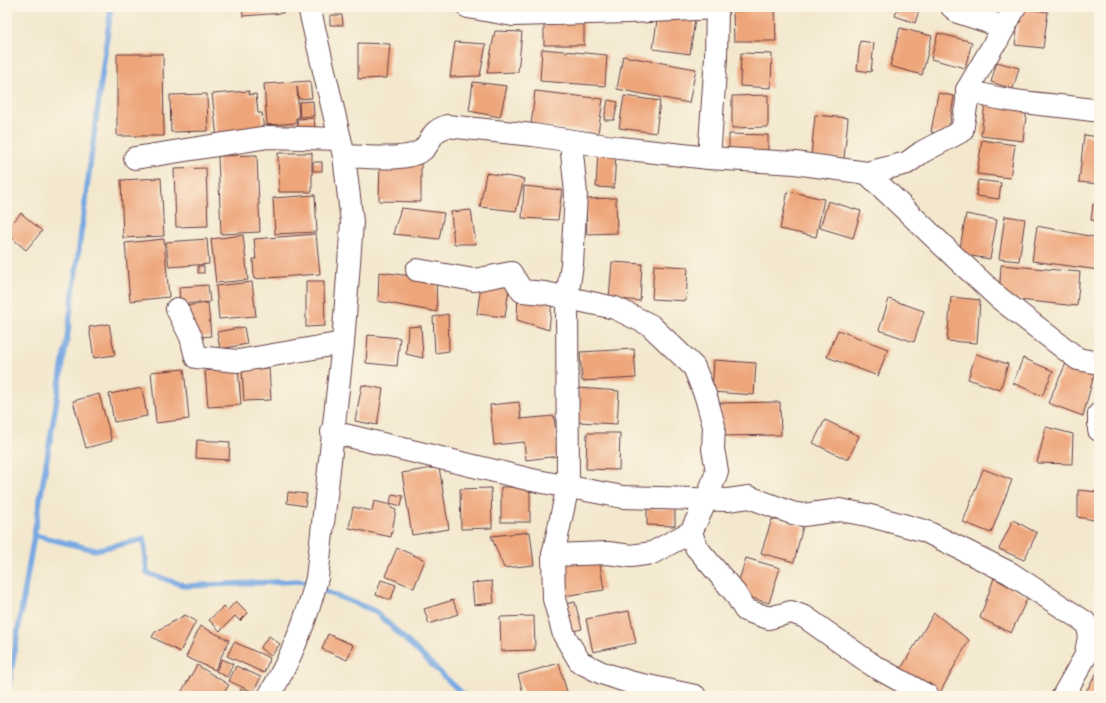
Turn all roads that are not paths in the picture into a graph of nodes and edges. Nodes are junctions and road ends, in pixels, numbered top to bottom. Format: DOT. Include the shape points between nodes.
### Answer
graph roads {
  1 [pos="309,7"];
  2 [pos="468,7"];
  3 [pos="717,7"];
  4 [pos="952,7"];
  5 [pos="1015,7"];
  6 [pos="1004,28"];
  7 [pos="967,90"];
  8 [pos="1099,111"];
  9 [pos="571,142"];
  10 [pos="342,147"];
  11 [pos="136,158"];
  12 [pos="709,158"];
  13 [pos="867,173"];
  14 [pos="417,270"];
  15 [pos="567,298"];
  16 [pos="177,309"];
  17 [pos="343,343"];
  18 [pos="1099,364"];
  19 [pos="1099,414"];
  20 [pos="1099,430"];
  21 [pos="332,432"];
  22 [pos="568,486"];
  23 [pos="707,499"];
  24 [pos="691,532"];
  25 [pos="553,555"];
  26 [pos="1059,695"];
  27 [pos="269,696"];
  28 [pos="695,696"];
  29 [pos="928,696"];
  1 -- 10 [label="street"];
  2 -- 3 [label="street" via="512,15"];
  3 -- 12 [label="street"];
  4 -- 6 [label="street" via="958,12"];
  5 -- 6 [label="street"];
  6 -- 7 [label="street"];
  7 -- 8 [label="street" via="989,97"];
  7 -- 13 [label="street" via="962,131 922,152 907,164"];
  9 -- 10 [label="street" via="533,135 447,126 436,130 422,150 406,156"];
  9 -- 12 [label="street"];
  9 -- 15 [label="street" via="576,194 572,264"];
  10 -- 11 [label="street" via="268,137"];
  10 -- 17 [label="street" via="352,222"];
  12 -- 13 [label="street" via="795,163"];
  13 -- 18 [label="street" via="999,298 1078,359"];
  14 -- 15 [label="street" via="474,280 511,273 522,291"];
  15 -- 22 [label="street"];
  15 -- 23 [label="street" via="615,308 650,325 694,366 714,426 713,449 717,471"];
  16 -- 17 [label="street" via="191,337 196,357 238,361"];
  17 -- 21 [label="street"];
  19 -- 20 [label="street"];
  21 -- 22 [label="street" via="532,480"];
  21 -- 27 [label="street" via="317,578 311,602 284,671"];
  22 -- 23 [label="street" via="623,497"];
  22 -- 25 [label="street"];
  23 -- 24 [label="street"];
  23 -- 26 [label="street" via="749,497 803,515 840,510 867,515 925,531 1010,574 1085,622 1090,632 1085,657"];
  24 -- 25 [label="street" via="652,553 631,556 608,553"];
  24 -- 29 [label="street" via="696,547 735,593 745,610 769,618 791,612 805,617 874,666"];
  25 -- 28 [label="street" via="554,600 564,635 580,662 629,682"];
}
